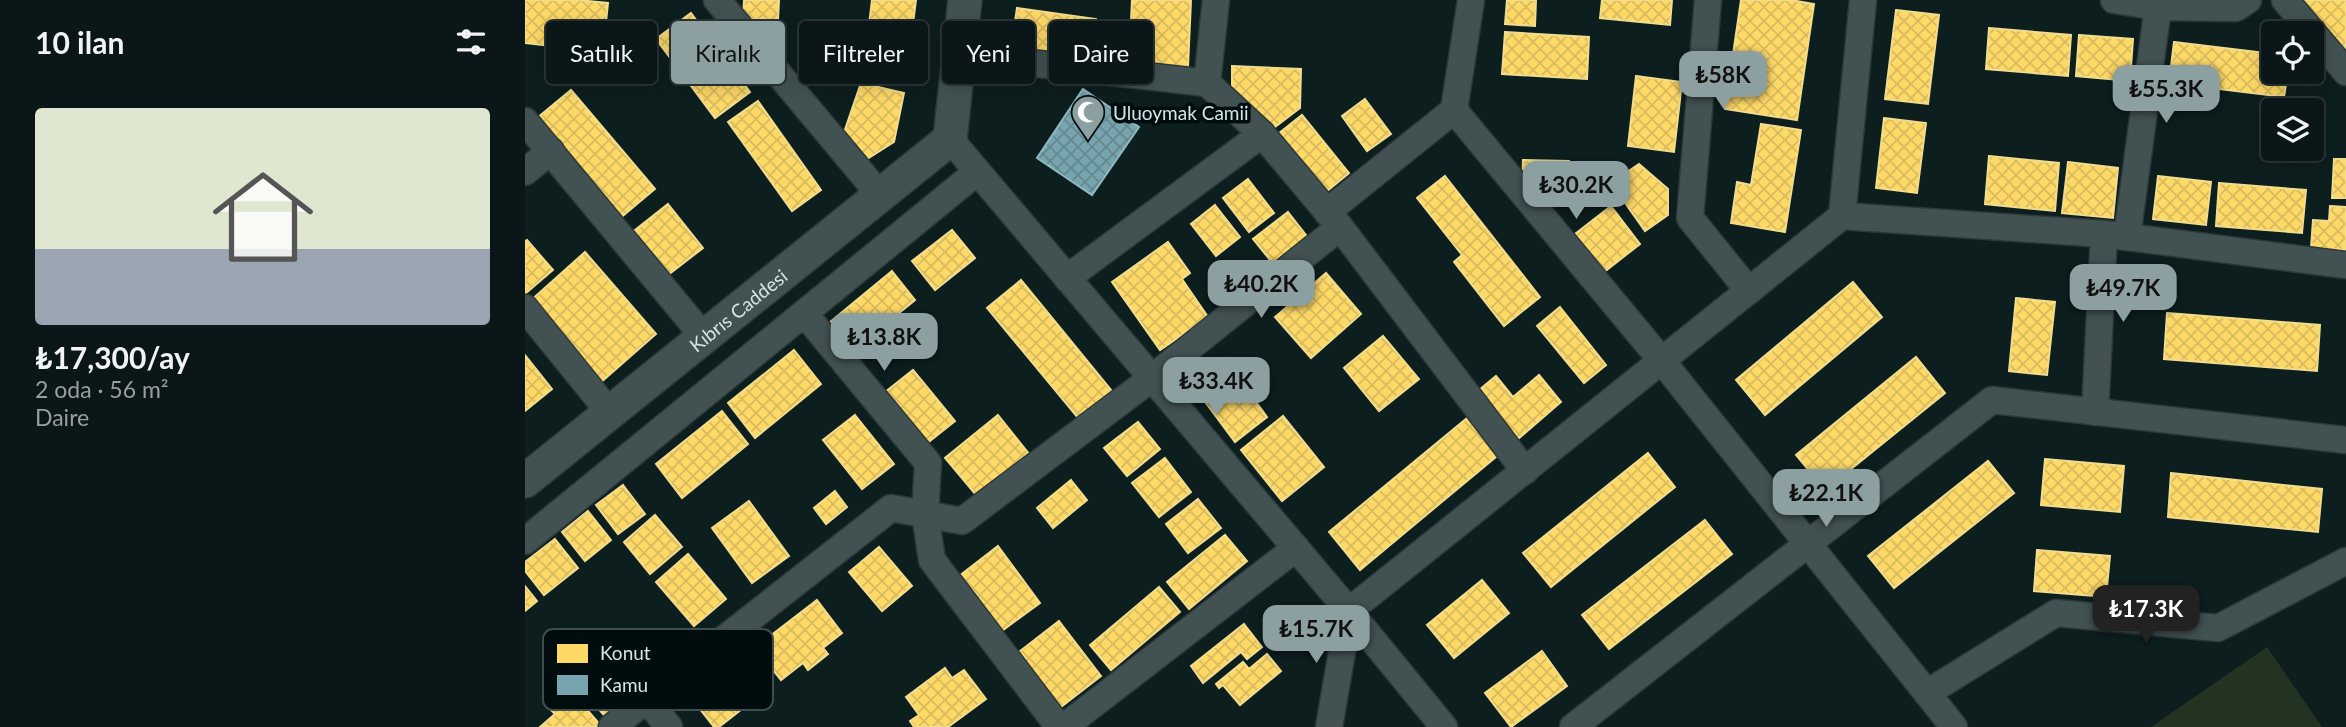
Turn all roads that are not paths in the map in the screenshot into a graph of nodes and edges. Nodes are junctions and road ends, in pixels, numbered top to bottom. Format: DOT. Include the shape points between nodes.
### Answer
graph roads {
  1 [pos="717,0"];
  2 [pos="965,0"];
  3 [pos="1216,0"];
  4 [pos="1471,0"];
  5 [pos="1708,0"];
  6 [pos="1863,0"];
  7 [pos="2114,0"];
  8 [pos="2248,0"];
  9 [pos="2285,0"];
  10 [pos="2158,7"];
  11 [pos="963,21"];
  12 [pos="1035,64"];
  13 [pos="2346,72"];
  14 [pos="1207,83"];
  15 [pos="956,84"];
  16 [pos="1454,110"];
  17 [pos="525,121"];
  18 [pos="1262,134"];
  19 [pos="950,139"];
  20 [pos="551,151"];
  21 [pos="525,172"];
  22 [pos="977,172"];
  23 [pos="880,195"];
  24 [pos="1842,216"];
  25 [pos="1333,219"];
  26 [pos="2116,235"];
  27 [pos="2346,265"];
  28 [pos="1067,278"];
  29 [pos="1749,291"];
  30 [pos="525,308"];
  31 [pos="804,313"];
  32 [pos="704,337"];
  33 [pos="1662,361"];
  34 [pos="1152,378"];
  35 [pos="2095,412"];
  36 [pos="610,413"];
  37 [pos="2346,440"];
  38 [pos="1525,471"];
  39 [pos="525,481"];
  40 [pos="925,514"];
  41 [pos="525,541"];
  42 [pos="1807,544"];
  43 [pos="1296,548"];
  44 [pos="2346,561"];
  45 [pos="1349,611"];
  46 [pos="737,629"];
  47 [pos="1927,693"];
  48 [pos="634,710"];
  49 [pos="655,710"];
  50 [pos="612,727"];
  51 [pos="669,727"];
  52 [pos="1062,727"];
  53 [pos="1329,727"];
  54 [pos="1444,727"];
  55 [pos="1573,727"];
  56 [pos="1954,727"];
  1 -- 23 [label="street"];
  2 -- 11 [label="street"];
  3 -- 14 [label="street"];
  4 -- 16 [label="street"];
  5 -- 29 [label="street" via="1690,218"];
  6 -- 24 [label="street"];
  7 -- 10 [label="street"];
  8 -- 10 [label="street" via="2235,8"];
  9 -- 13 [label="street"];
  10 -- 26 [label="street"];
  12 -- 14 [label="street"];
  14 -- 18 [label="street"];
  15 -- 19 [label="street"];
  16 -- 25 [label="street"];
  16 -- 33 [label="street"];
  17 -- 20 [label="street"];
  18 -- 25 [label="street"];
  18 -- 28 [label="street"];
  19 -- 22 [label="street"];
  19 -- 23 [label="street, Kıbrıs Caddesi"];
  20 -- 21 [label="street"];
  20 -- 32 [label="street"];
  22 -- 28 [label="street"];
  22 -- 31 [label="street"];
  23 -- 32 [label="street, Kıbrıs Caddesi"];
  24 -- 26 [label="street"];
  24 -- 29 [label="street"];
  25 -- 34 [label="street"];
  25 -- 38 [label="street"];
  26 -- 27 [label="street"];
  26 -- 35 [label="street"];
  28 -- 34 [label="street"];
  29 -- 33 [label="street"];
  30 -- 36 [label="street"];
  31 -- 40 [label="street" via="928,463"];
  31 -- 41 [label="street"];
  32 -- 36 [label="street, Kıbrıs Caddesi"];
  33 -- 38 [label="street"];
  33 -- 42 [label="street"];
  34 -- 40 [label="street" via="962,521"];
  34 -- 43 [label="street"];
  35 -- 37 [label="street"];
  35 -- 42 [label="street" via="1992,400"];
  36 -- 39 [label="street, Kıbrıs Caddesi"];
  38 -- 45 [label="street"];
  40 -- 46 [label="street" via="891,508"];
  40 -- 52 [label="street" via="932,561"];
  42 -- 47 [label="street"];
  42 -- 55 [label="street"];
  43 -- 45 [label="street"];
  43 -- 52 [label="street"];
  44 -- 47 [label="street" via="2218,628 2056,613"];
  45 -- 53 [label="street"];
  45 -- 54 [label="street"];
  47 -- 56 [label="street"];
  48 -- 50 [label="street"];
  49 -- 51 [label="street"];
}
